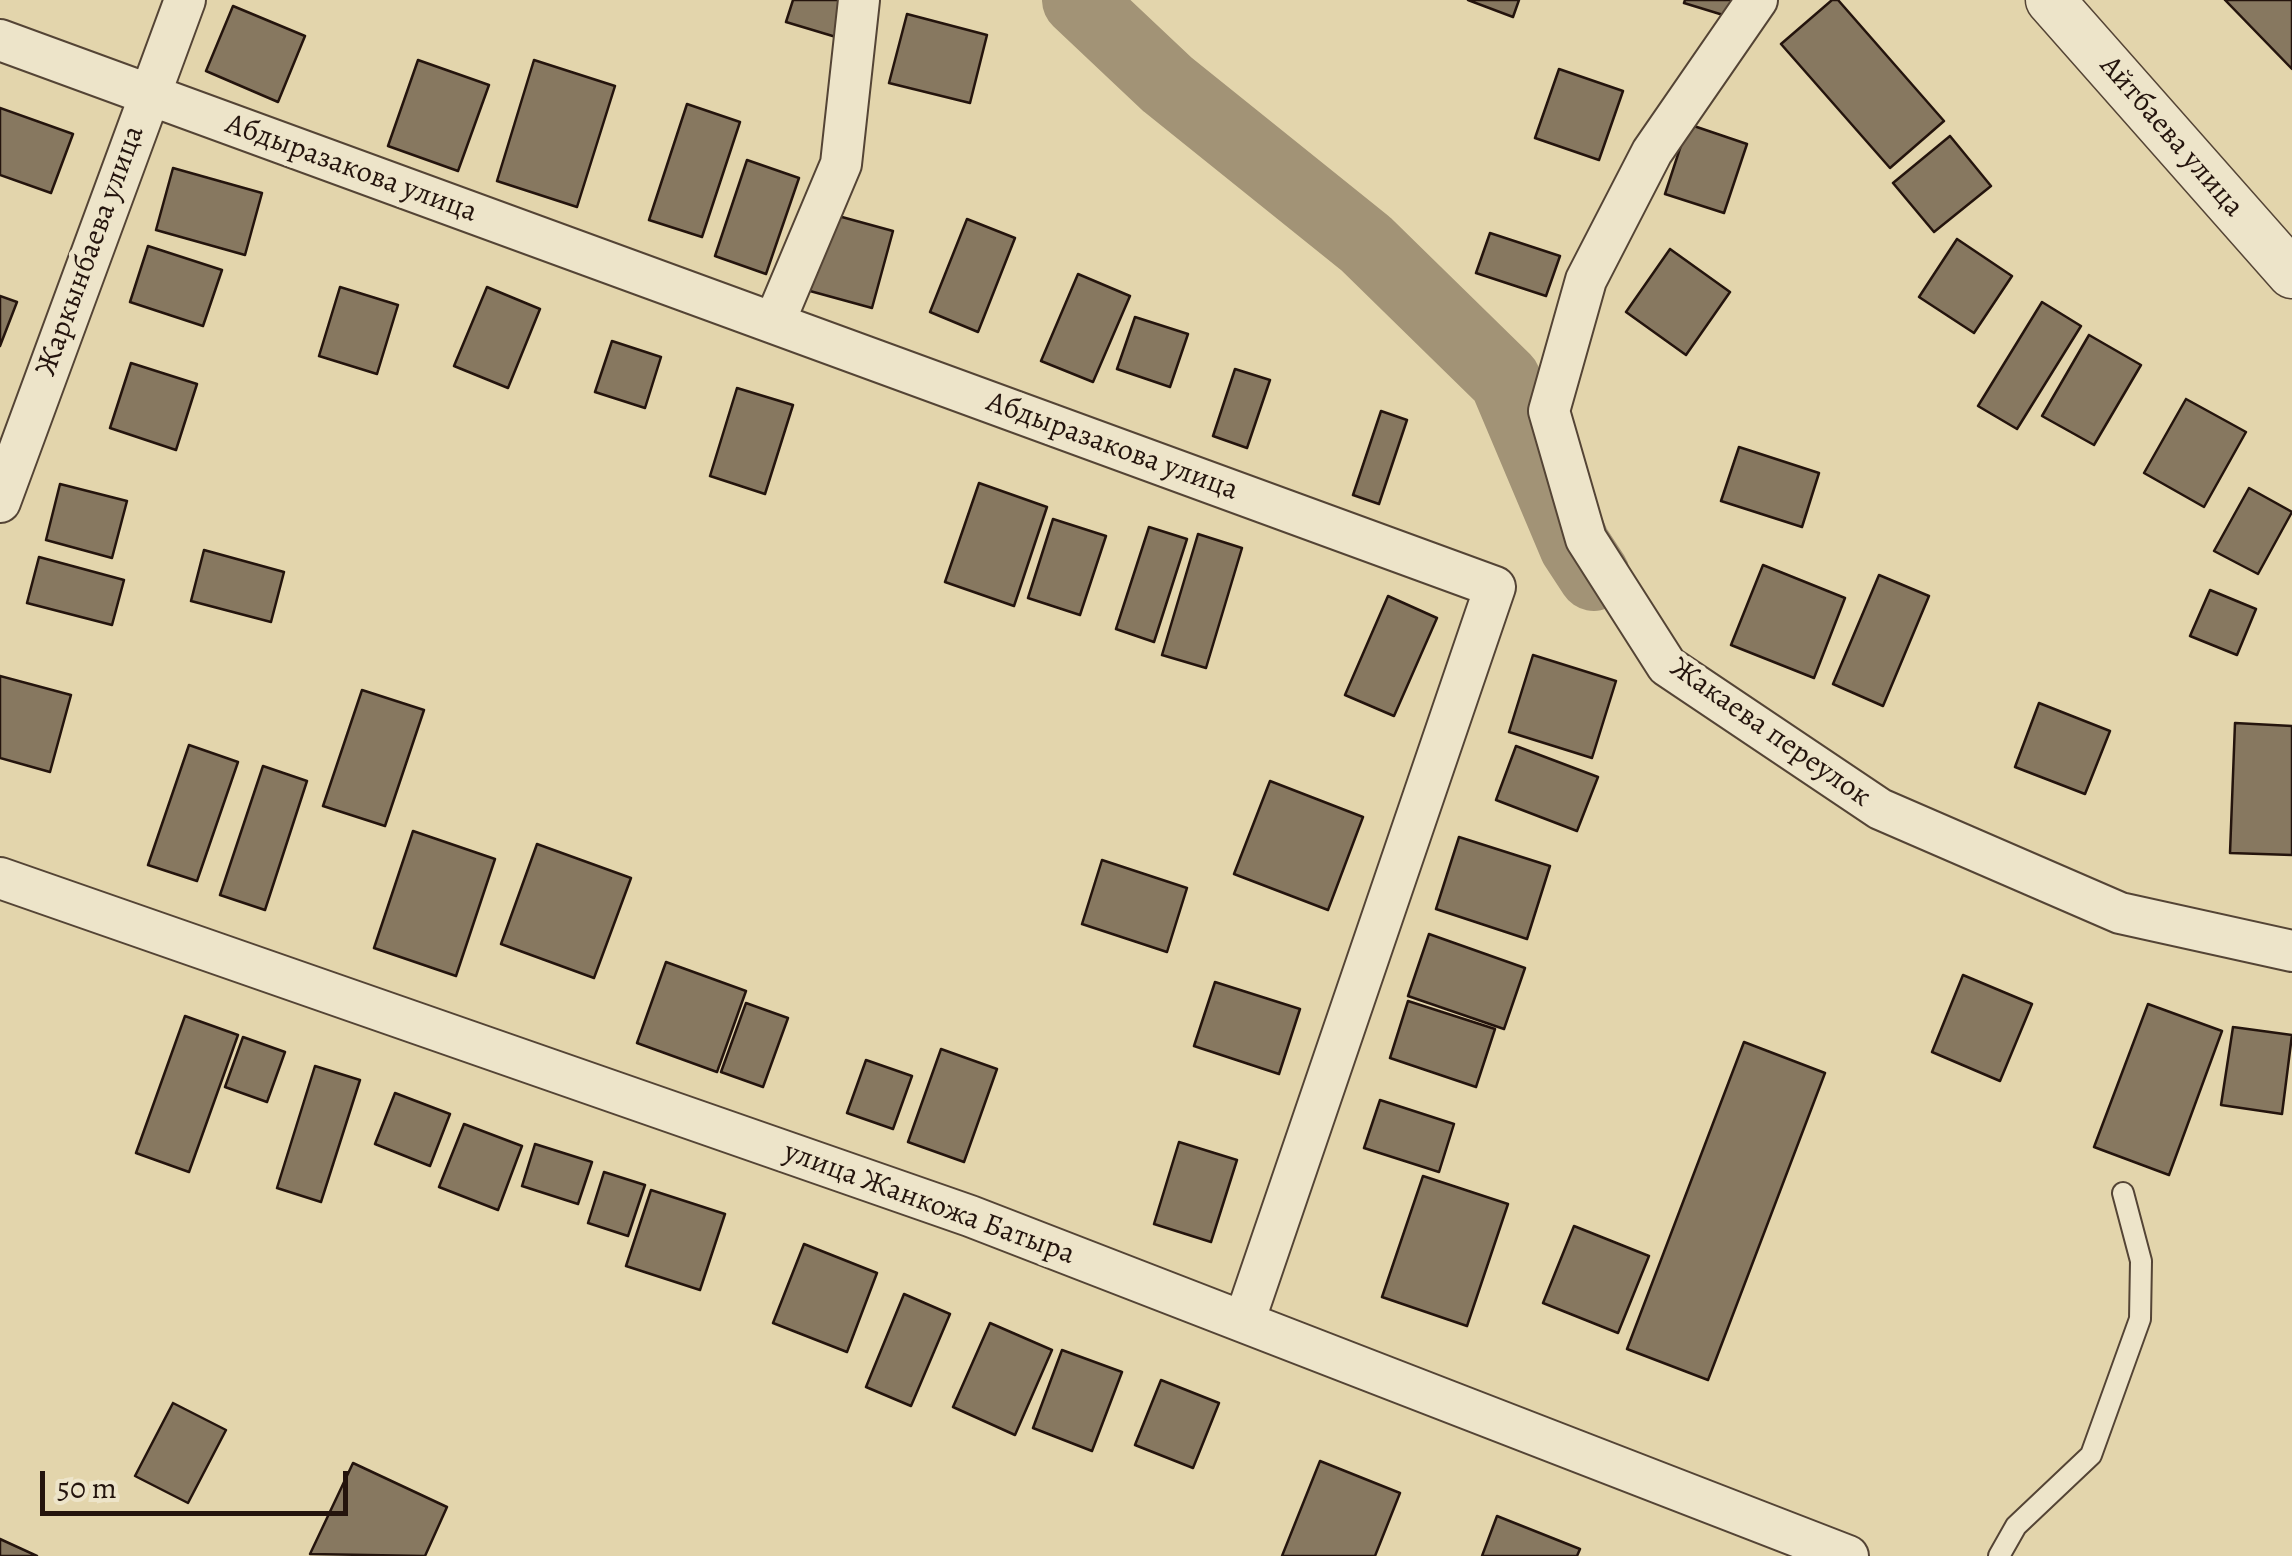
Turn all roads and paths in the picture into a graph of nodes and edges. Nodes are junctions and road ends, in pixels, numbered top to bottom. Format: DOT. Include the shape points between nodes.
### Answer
graph roads {
  1 [pos="185,0"];
  2 [pos="859,0"];
  3 [pos="1757,0"];
  4 [pos="2050,0"];
  5 [pos="0,40"];
  6 [pos="148,94"];
  7 [pos="2287,255"];
  8 [pos="774,324"];
  9 [pos="0,502"];
  10 [pos="0,878"];
  11 [pos="2292,952"];
  12 [pos="2122,1194"];
  13 [pos="1244,1322"];
  14 [pos="1848,1556"];
  15 [pos="1999,1556"];
  1 -- 6 [label="street, Жаркынбаева улица"];
  2 -- 8 [label="street" via="842,164"];
  3 -- 11 [label="street, Жакаева переулок" via="1652,152 1586,280 1549,412 1586,540 1667,666 1880,810 2120,913"];
  4 -- 7 [label="street, Айтбаева улица"];
  5 -- 6 [label="street, Абдыразакова улица"];
  6 -- 8 [label="street, Абдыразакова улица"];
  6 -- 9 [label="street, Жаркынбаева улица"];
  8 -- 13 [label="street, Абдыразакова улица" via="1494,587"];
  10 -- 13 [label="street, улица Жанкожа Батыра" via="970,1216"];
  12 -- 15 [label="lane" via="2141,1261 2140,1320 2091,1455 2016,1526"];
  13 -- 14 [label="street, улица Жанкожа Батыра"];
}
